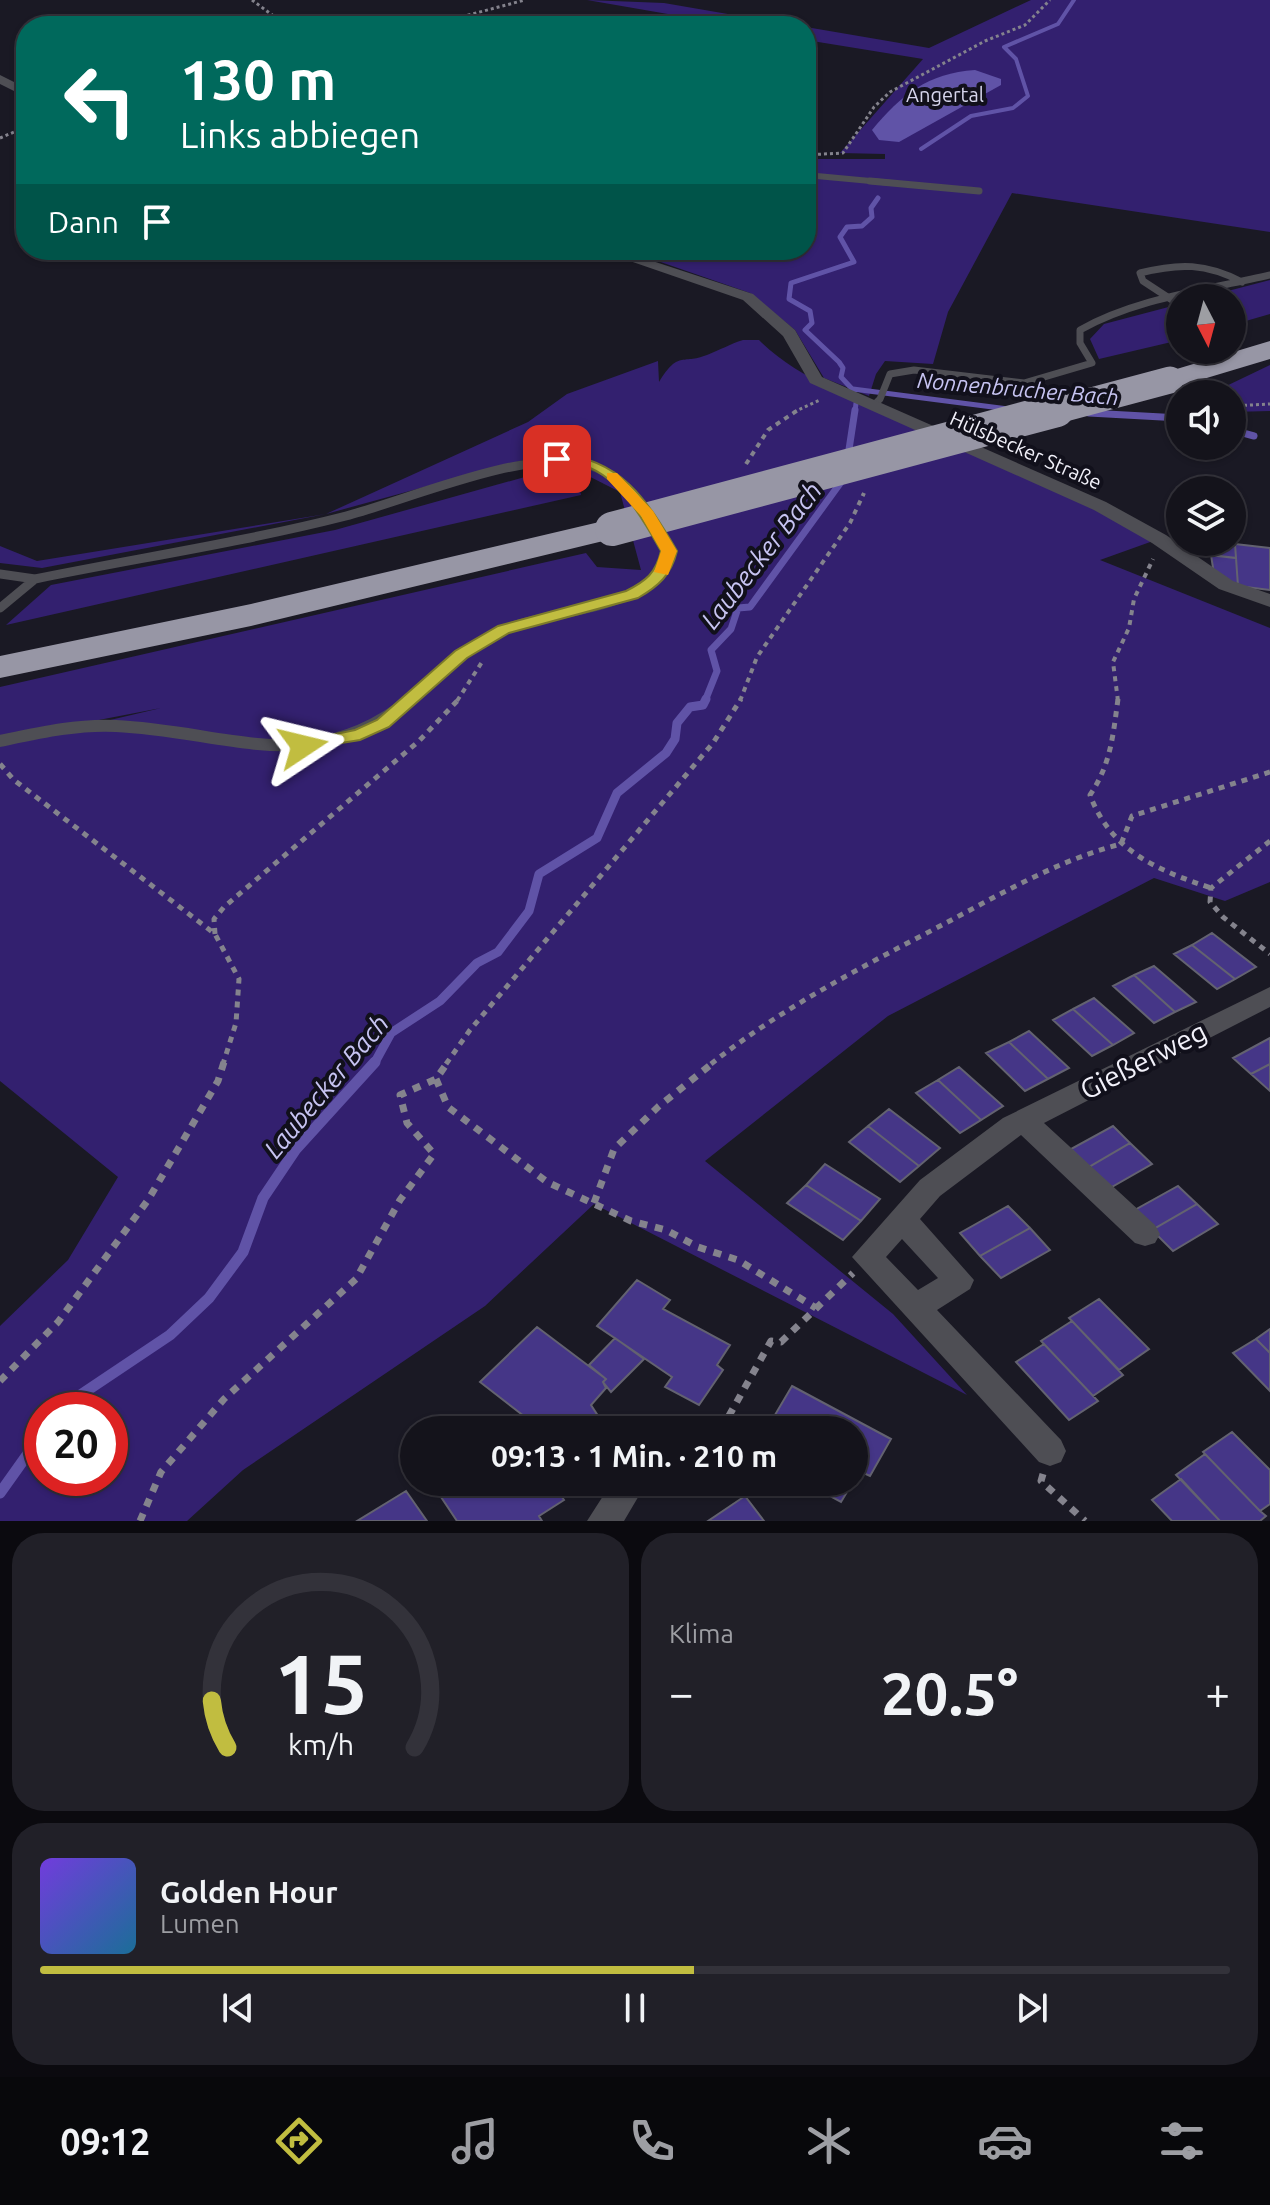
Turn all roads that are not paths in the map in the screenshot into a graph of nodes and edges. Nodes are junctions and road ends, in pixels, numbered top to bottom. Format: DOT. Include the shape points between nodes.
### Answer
graph roads {
  1 [pos="816,176"];
  2 [pos="979,191"];
  3 [pos="635,260"];
  4 [pos="1270,275"];
  5 [pos="1242,282"];
  6 [pos="1234,284"];
  7 [pos="1166,296"];
  8 [pos="1166,302"];
  9 [pos="1270,331"];
  10 [pos="1246,338"];
  11 [pos="1270,350"];
  12 [pos="1176,364"];
  13 [pos="1158,373"];
  14 [pos="876,403"];
  15 [pos="603,520"];
  16 [pos="0,574"];
  17 [pos="35,579"];
  18 [pos="1270,601"];
  19 [pos="0,608"];
  20 [pos="0,641"];
  21 [pos="0,667"];
  22 [pos="0,741"];
  23 [pos="1268,1000"];
  24 [pos="1024,1121"];
  25 [pos="902,1219"];
  26 [pos="1145,1234"];
  27 [pos="915,1308"];
  28 [pos="1050,1451"];
  29 [pos="621,1496"];
  30 [pos="604,1521"];
  1 -- 2 [label="lane"];
  3 -- 14 [label="street, Hülsbecker Straße" via="748,297 789,333 816,380"];
  4 -- 5 [label="lane"];
  5 -- 6 [label="lane"];
  5 -- 7 [label="lane" via="1201,262 1140,273"];
  8 -- 14 [label="lane" via="1080,330 1080,343 1092,363 1024,383 914,370 890,374"];
  9 -- 10 [label="highway"];
  11 -- 13 [label="highway"];
  12 -- 13 [label="highway"];
  13 -- 15 [label="highway, bridge"];
  14 -- 18 [label="street, Hülsbecker Straße" via="1100,506 1226,585"];
  15 -- 20 [label="highway"];
  15 -- 21 [label="highway" via="251,615"];
  16 -- 17 [label="lane"];
  17 -- 19 [label="lane"];
  17 -- 22 [label="lane" via="344,516 533,461 581,460 606,470 648,514 669,551 665,569 650,585 486,638 383,723 330,743 272,745 95,725"];
  23 -- 24 [label="street, Gießerweg"];
  24 -- 25 [label="street, Gießerweg" via="930,1188"];
  24 -- 26 [label="street"];
  25 -- 27 [label="street, Gießerweg" via="867,1257"];
  25 -- 27 [label="street" via="959,1280"];
  27 -- 28 [label="street"];
  29 -- 30 [label="street"];
}
